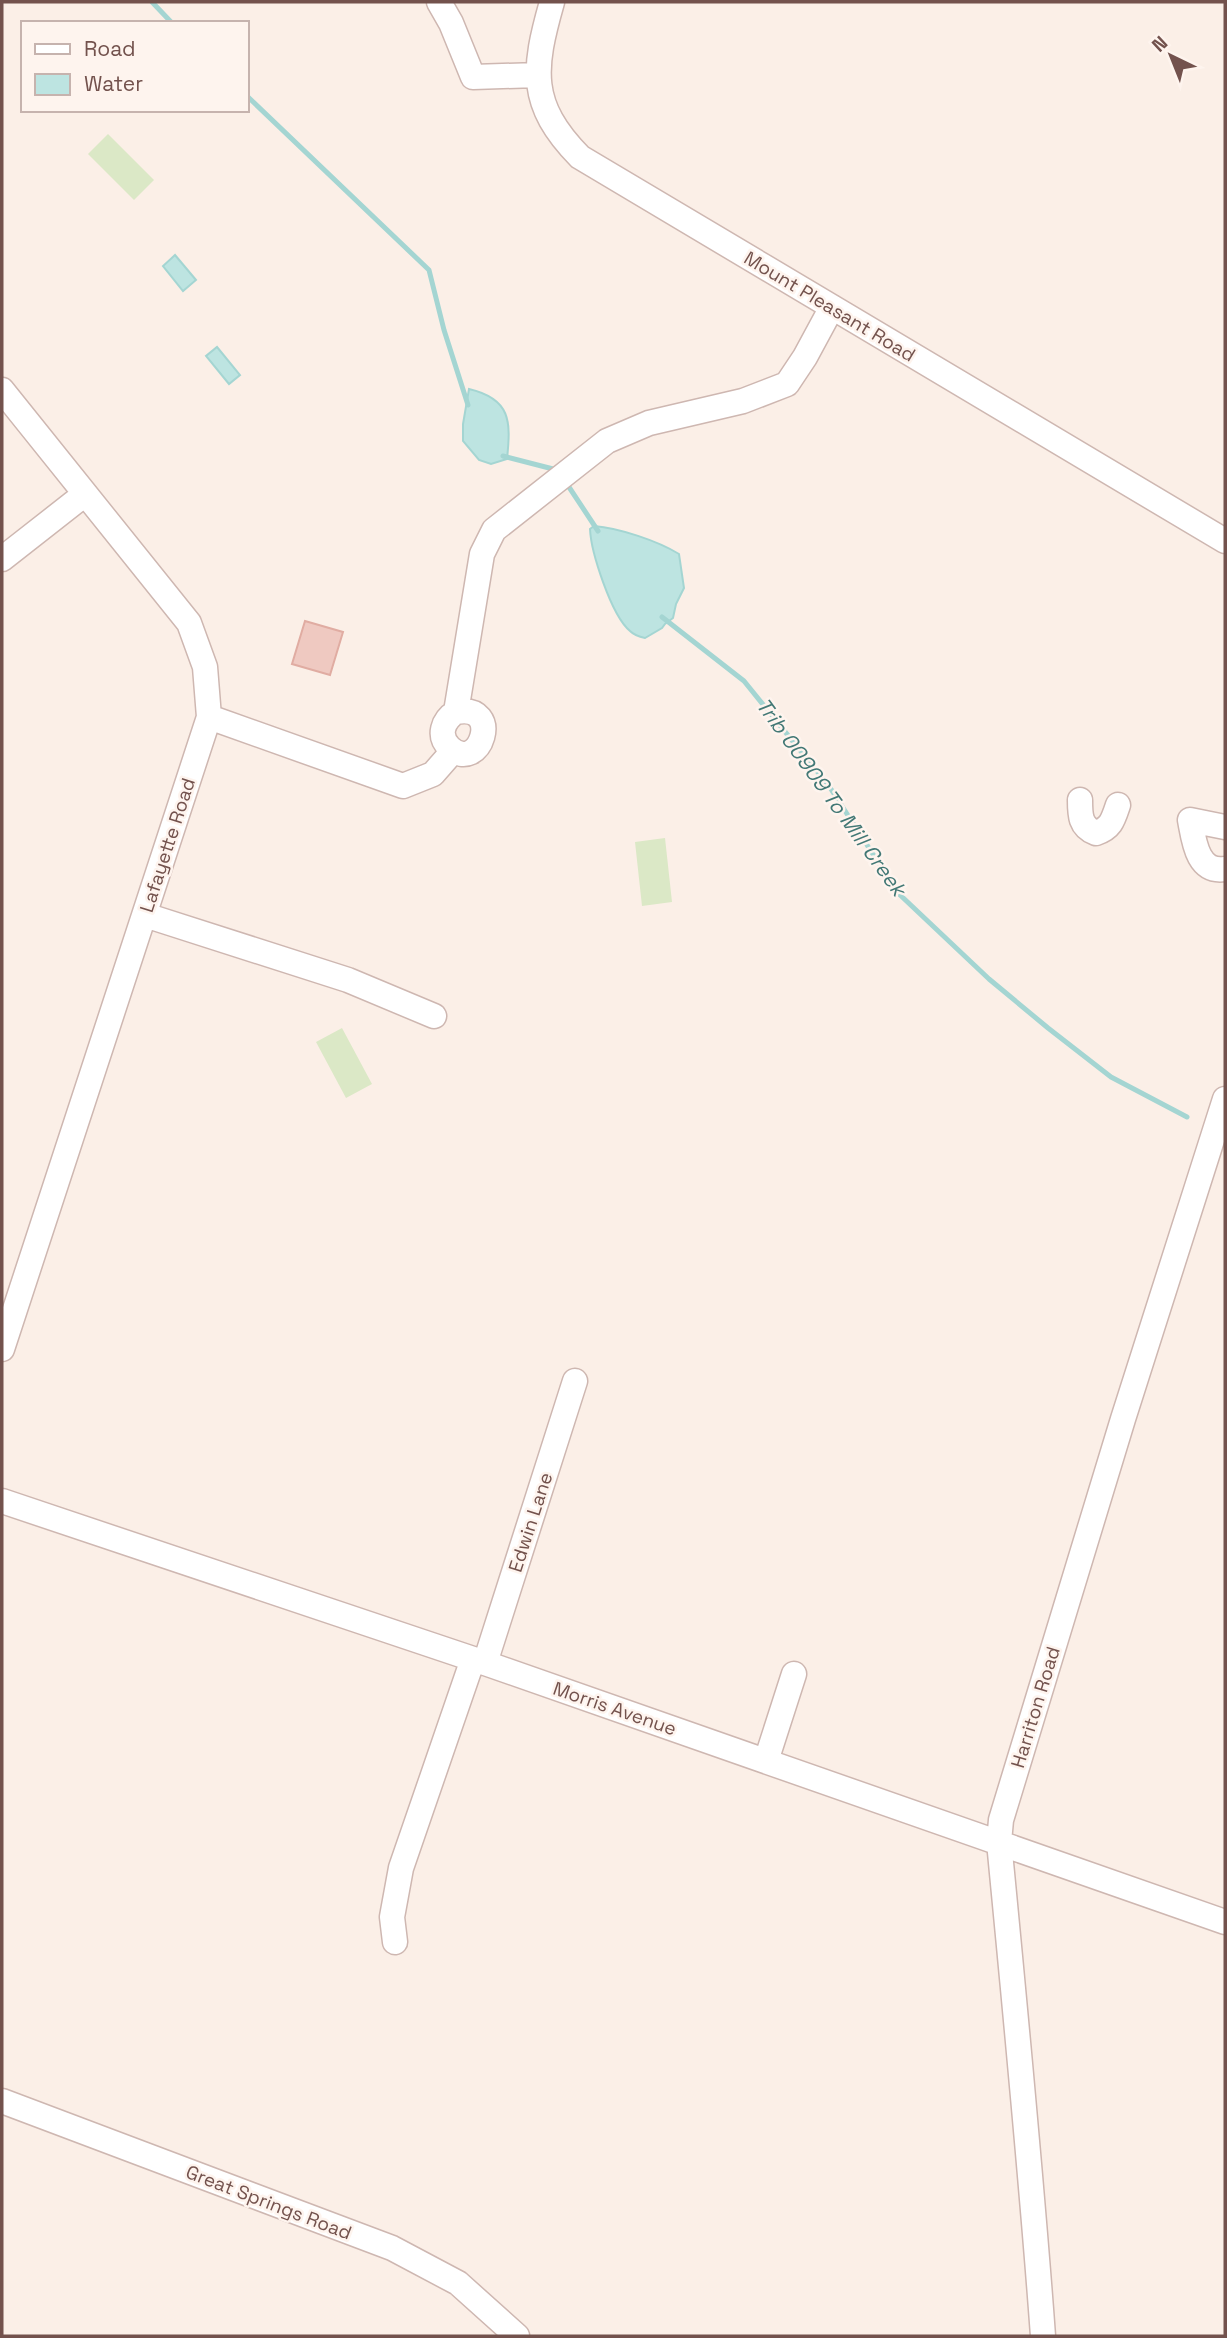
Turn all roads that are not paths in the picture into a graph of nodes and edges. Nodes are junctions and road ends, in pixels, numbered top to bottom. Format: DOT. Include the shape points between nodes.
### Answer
graph roads {
  1 [pos="439,2"];
  2 [pos="552,2"];
  3 [pos="538,75"];
  4 [pos="832,307"];
  5 [pos="2,390"];
  6 [pos="85,494"];
  7 [pos="1225,541"];
  8 [pos="2,559"];
  9 [pos="456,712"];
  10 [pos="209,717"];
  11 [pos="453,751"];
  12 [pos="1080,800"];
  13 [pos="1118,805"];
  14 [pos="1225,827"];
  15 [pos="1225,869"];
  16 [pos="145,915"];
  17 [pos="434,1016"];
  18 [pos="1225,1099"];
  19 [pos="2,1349"];
  20 [pos="575,1381"];
  21 [pos="2,1501"];
  22 [pos="479,1660"];
  23 [pos="794,1674"];
  24 [pos="766,1761"];
  25 [pos="999,1842"];
  26 [pos="1225,1922"];
  27 [pos="395,1942"];
  28 [pos="2,2101"];
  29 [pos="517,2336"];
  30 [pos="1043,2336"];
  1 -- 3 [label="street" via="473,77"];
  2 -- 3 [label="street, Mount Pleasant Road"];
  3 -- 4 [label="street, Mount Pleasant Road" via="546,112 580,157"];
  4 -- 7 [label="street, Mount Pleasant Road"];
  4 -- 9 [label="street" via="787,384 743,401 649,424 607,441 494,530 482,554"];
  5 -- 6 [label="street, Lafayette Road"];
  6 -- 8 [label="street"];
  6 -- 10 [label="street, Lafayette Road" via="189,623 205,667"];
  9 -- 11 [label="street" via="443,727 444,740"];
  9 -- 11 [label="street" via="476,715 484,733 474,750"];
  10 -- 11 [label="street" via="403,786 433,774"];
  10 -- 16 [label="street, Lafayette Road"];
  12 -- 13 [label="street" via="1083,823 1096,833 1106,830"];
  14 -- 15 [label="street" via="1190,820 1202,860 1210,868"];
  16 -- 17 [label="street" via="348,980"];
  16 -- 19 [label="street, Lafayette Road"];
  18 -- 25 [label="street, Harriton Road" via="1000,1819"];
  20 -- 22 [label="street, Edwin Lane"];
  21 -- 22 [label="street, Morris Avenue"];
  22 -- 24 [label="street, Morris Avenue"];
  22 -- 27 [label="street, Edwin Lane" via="401,1868 392,1917"];
  23 -- 24 [label="street"];
  24 -- 25 [label="street, Morris Avenue"];
  25 -- 26 [label="street, Morris Avenue"];
  25 -- 30 [label="street, Harriton Road"];
  28 -- 29 [label="street, Great Springs Road" via="392,2248 458,2283"];
}
